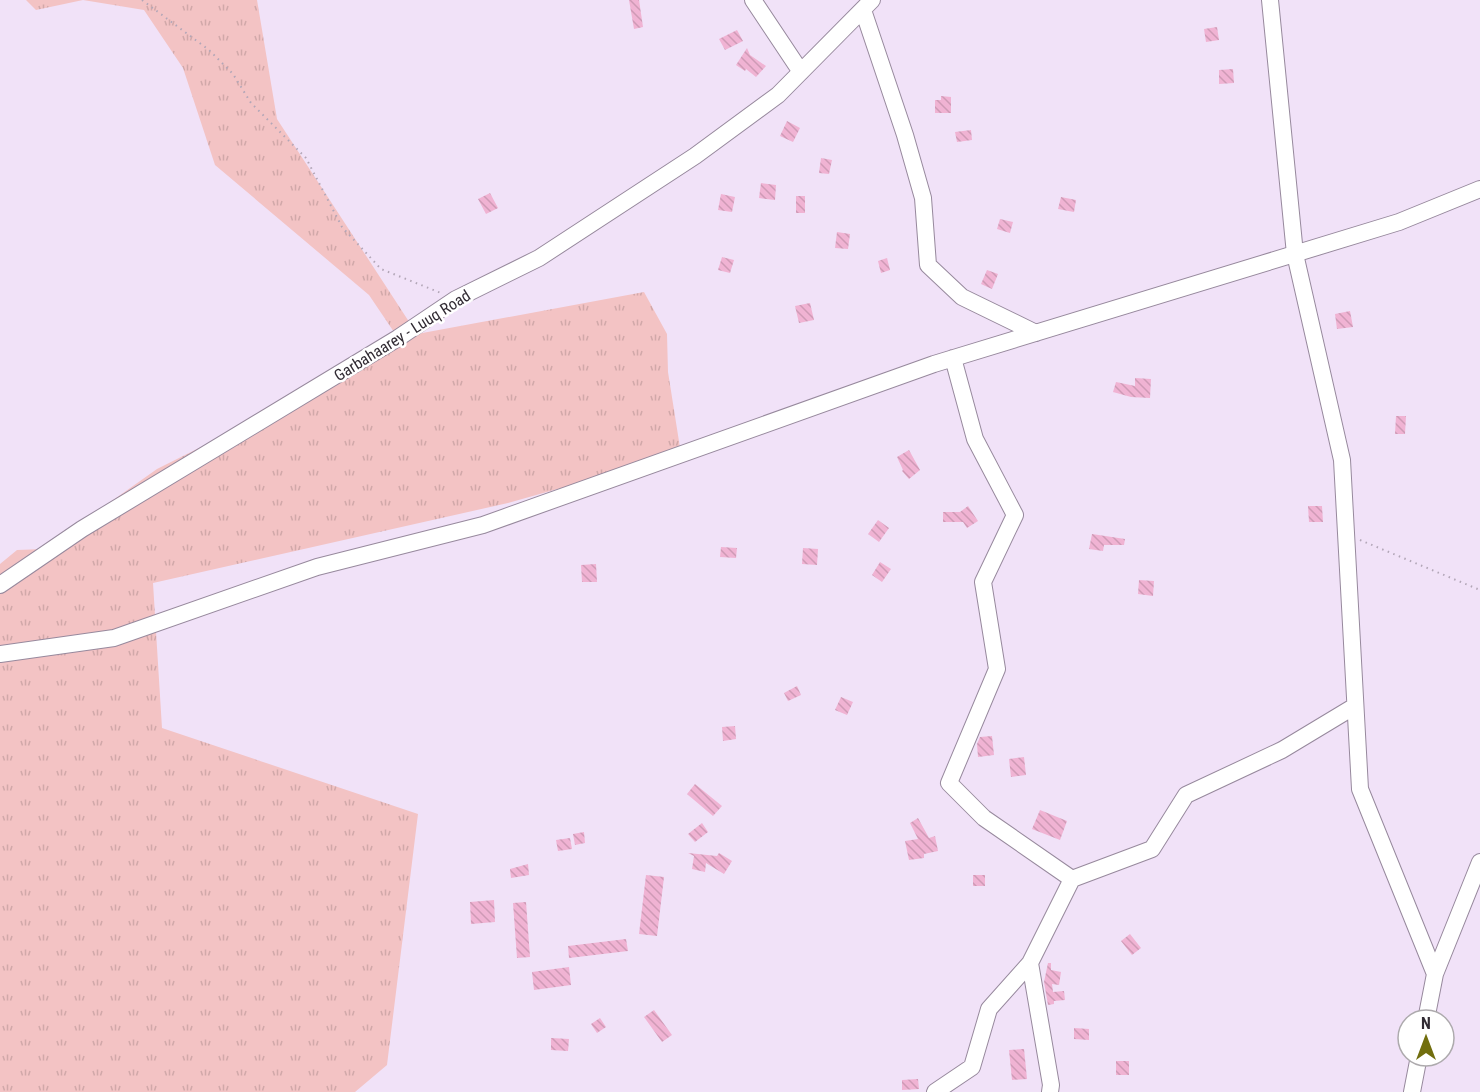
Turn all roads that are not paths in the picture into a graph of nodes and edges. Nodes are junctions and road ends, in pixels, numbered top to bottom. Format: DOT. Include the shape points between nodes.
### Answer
graph roads {
  1 [pos="753,0"];
  2 [pos="1270,0"];
  3 [pos="867,5"];
  4 [pos="801,72"];
  5 [pos="1480,189"];
  6 [pos="1295,254"];
  7 [pos="1036,333"];
  8 [pos="953,358"];
  9 [pos="0,585"];
  10 [pos="0,654"];
  11 [pos="1355,706"];
  12 [pos="1480,862"];
  13 [pos="1072,879"];
  14 [pos="1030,963"];
  15 [pos="1435,975"];
  16 [pos="1428,1008"];
  17 [pos="1417,1068"];
  18 [pos="935,1092"];
  19 [pos="1050,1092"];
  20 [pos="1412,1092"];
  1 -- 4 [label="street"];
  2 -- 6 [label="street"];
  3 -- 4 [label="street, Garbahaarey - Luuq Road"];
  3 -- 7 [label="street" via="923,198 928,264 962,297"];
  4 -- 9 [label="street, Garbahaarey - Luuq Road" via="778,95 695,156 539,258 456,299 388,345 82,529"];
  5 -- 6 [label="street" via="1399,222"];
  6 -- 7 [label="street"];
  6 -- 11 [label="street" via="1342,460"];
  7 -- 8 [label="street"];
  8 -- 10 [label="street" via="483,525 317,567 114,638"];
  8 -- 13 [label="street" via="975,439 1015,515 983,582 997,669 949,783 984,818"];
  11 -- 13 [label="street" via="1282,750 1186,795 1152,849"];
  11 -- 15 [label="street" via="1360,789"];
  12 -- 15 [label="street"];
  13 -- 14 [label="street"];
  14 -- 18 [label="street" via="990,1009 972,1067"];
  14 -- 19 [label="street"];
  15 -- 16 [label="street"];
  17 -- 20 [label="street"];
}
